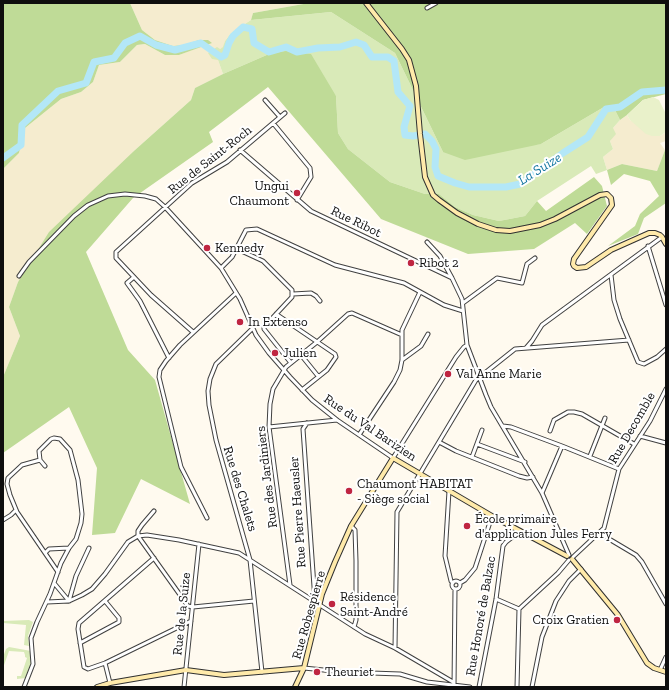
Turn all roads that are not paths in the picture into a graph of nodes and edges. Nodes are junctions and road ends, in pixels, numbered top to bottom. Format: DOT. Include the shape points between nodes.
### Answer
graph roads {
  1 [pos="366,3"];
  2 [pos="436,3"];
  3 [pos="427,8"];
  4 [pos="265,100"];
  5 [pos="285,113"];
  6 [pos="280,117"];
  7 [pos="273,122"];
  8 [pos="240,150"];
  9 [pos="297,200"];
  10 [pos="165,207"];
  11 [pos="662,237"];
  12 [pos="427,242"];
  13 [pos="666,244"];
  14 [pos="648,246"];
  15 [pos="237,249"];
  16 [pos="535,258"];
  17 [pos="221,268"];
  18 [pos="19,276"];
  19 [pos="610,276"];
  20 [pos="134,277"];
  21 [pos="452,278"];
  22 [pos="420,292"];
  23 [pos="236,293"];
  24 [pos="293,294"];
  25 [pos="320,301"];
  26 [pos="463,304"];
  27 [pos="666,305"];
  28 [pos="463,311"];
  29 [pos="276,314"];
  30 [pos="253,328"];
  31 [pos="193,332"];
  32 [pos="428,334"];
  33 [pos="402,335"];
  34 [pos="628,340"];
  35 [pos="317,342"];
  36 [pos="467,345"];
  37 [pos="526,348"];
  38 [pos="666,349"];
  39 [pos="302,355"];
  40 [pos="169,358"];
  41 [pos="402,360"];
  42 [pos="290,363"];
  43 [pos="284,370"];
  44 [pos="318,376"];
  45 [pos="478,377"];
  46 [pos="666,389"];
  47 [pos="302,390"];
  48 [pos="605,418"];
  49 [pos="337,420"];
  50 [pos="307,423"];
  51 [pos="602,425"];
  52 [pos="503,426"];
  53 [pos="269,427"];
  54 [pos="482,430"];
  55 [pos="550,431"];
  56 [pos="359,435"];
  57 [pos="640,436"];
  58 [pos="439,442"];
  59 [pos="666,443"];
  60 [pos="477,444"];
  61 [pos="634,444"];
  62 [pos="562,446"];
  63 [pos="590,456"];
  64 [pos="472,457"];
  65 [pos="393,458"];
  66 [pos="40,460"];
  67 [pos="525,462"];
  68 [pos="45,466"];
  69 [pos="619,469"];
  70 [pos="420,474"];
  71 [pos="533,477"];
  72 [pos="449,491"];
  73 [pos="542,493"];
  74 [pos="16,510"];
  75 [pos="154,511"];
  76 [pos="492,516"];
  77 [pos="208,518"];
  78 [pos="3,520"];
  79 [pos="351,526"];
  80 [pos="520,531"];
  81 [pos="599,533"];
  82 [pos="138,536"];
  83 [pos="199,544"];
  84 [pos="69,548"];
  85 [pos="89,548"];
  86 [pos="45,553"];
  87 [pos="570,557"];
  88 [pos="154,558"];
  89 [pos="250,560"];
  90 [pos="581,569"];
  91 [pos="58,572"];
  92 [pos="54,583"];
  93 [pos="453,583"];
  94 [pos="460,583"];
  95 [pos="290,585"];
  96 [pos="455,589"];
  97 [pos="496,599"];
  98 [pos="69,601"];
  99 [pos="254,601"];
  100 [pos="315,601"];
  101 [pos="47,602"];
  102 [pos="105,602"];
  103 [pos="319,604"];
  104 [pos="666,604"];
  105 [pos="192,607"];
  106 [pos="519,609"];
  107 [pos="191,621"];
  108 [pos="354,627"];
  109 [pos="80,643"];
  110 [pos="395,648"];
  111 [pos="666,657"];
  112 [pos="104,663"];
  113 [pos="304,668"];
  114 [pos="186,670"];
  115 [pos="660,670"];
  116 [pos="262,672"];
  117 [pos="666,672"];
  118 [pos="109,684"];
  119 [pos="454,685"];
  120 [pos="24,687"];
  121 [pos="97,687"];
  122 [pos="184,687"];
  123 [pos="295,687"];
  124 [pos="470,687"];
  125 [pos="479,687"];
  126 [pos="517,687"];
  127 [pos="532,687"];
  1 -- 11 [label="street" via="409,60 416,86 425,177 433,195 457,213 478,224 496,230 510,231 531,228 555,219 600,195 607,194 612,201 610,208 574,259 574,266 580,269 611,250 644,235 655,233"];
  2 -- 3 [label="street"];
  4 -- 6 [label="street"];
  5 -- 6 [label="street, Rue de Saint-Roch"];
  6 -- 7 [label="street, Rue de Saint-Roch"];
  7 -- 8 [label="street, Rue de Saint-Roch"];
  7 -- 9 [label="street" via="310,168 311,177"];
  8 -- 9 [label="street, Rue Ribot"];
  8 -- 10 [label="street, Rue de Saint-Roch" via="227,162 192,183"];
  9 -- 21 [label="street, Rue Ribot" via="311,211"];
  10 -- 17 [label="street, Rue du Val Barizien"];
  10 -- 18 [label="street, Rue du Val Barizien" via="156,199 145,196 125,194 98,200 74,216 28,262"];
  10 -- 20 [label="street, Rue de Saint-Roch" via="116,252 116,258"];
  11 -- 13 [label="street"];
  11 -- 14 [label="street"];
  12 -- 21 [label="street" via="440,256"];
  14 -- 19 [label="street"];
  14 -- 27 [label="street"];
  15 -- 17 [label="street"];
  15 -- 22 [label="street" via="246,230 257,229 335,265 404,283"];
  15 -- 24 [label="street" via="264,262"];
  16 -- 26 [label="street" via="527,264 522,283 497,278"];
  17 -- 23 [label="street, Rue du Val Barizien"];
  19 -- 34 [label="street" via="614,300"];
  19 -- 37 [label="street" via="542,325"];
  20 -- 31 [label="street, Rue de Saint-Roch"];
  20 -- 40 [label="street" via="127,283 140,301"];
  21 -- 26 [label="street" via="461,294"];
  22 -- 28 [label="street" via="444,305"];
  22 -- 33 [label="street"];
  23 -- 30 [label="street, Rue du Val Barizien"];
  23 -- 31 [label="street"];
  24 -- 25 [label="street" via="311,293"];
  24 -- 29 [label="street"];
  26 -- 28 [label="street"];
  28 -- 36 [label="street"];
  29 -- 35 [label="street"];
  29 -- 42 [label="street" via="264,330"];
  30 -- 43 [label="street, Rue du Val Barizien"];
  30 -- 89 [label="street, Rue des Chalets" via="216,364 208,391 216,440"];
  31 -- 40 [label="street"];
  32 -- 41 [label="street" via="421,346"];
  33 -- 35 [label="street, Rue des Jardiniers" via="352,313"];
  33 -- 41 [label="street"];
  34 -- 37 [label="street"];
  34 -- 38 [label="street" via="638,362 644,364"];
  35 -- 39 [label="street, Rue des Jardiniers"];
  35 -- 44 [label="street" via="336,357 327,370"];
  36 -- 45 [label="street"];
  36 -- 65 [label="street, Rue Robespierre" via="456,357"];
  37 -- 45 [label="street" via="515,349"];
  39 -- 42 [label="street, Rue des Jardiniers"];
  39 -- 44 [label="street"];
  40 -- 77 [label="street" via="160,370 159,377 178,459"];
  41 -- 56 [label="street" via="394,382"];
  42 -- 43 [label="street, Rue des Jardiniers"];
  43 -- 47 [label="street, Rue du Val Barizien"];
  43 -- 53 [label="street, Rue des Jardiniers" via="274,389 270,404"];
  44 -- 47 [label="street"];
  45 -- 52 [label="street" via="491,407"];
  45 -- 58 [label="street"];
  46 -- 57 [label="street, Rue Decomble"];
  47 -- 49 [label="street, Rue du Val Barizien"];
  48 -- 51 [label="street"];
  49 -- 50 [label="street"];
  49 -- 56 [label="street, Rue du Val Barizien"];
  50 -- 53 [label="street"];
  50 -- 100 [label="street, Rue Pierre Haeusler" via="302,430"];
  51 -- 55 [label="street" via="582,414 568,412 554,420"];
  51 -- 61 [label="street"];
  51 -- 63 [label="street"];
  52 -- 62 [label="street"];
  52 -- 67 [label="street"];
  53 -- 95 [label="street, Rue des Jardiniers"];
  54 -- 60 [label="street"];
  56 -- 65 [label="street, Rue du Val Barizien"];
  57 -- 59 [label="street"];
  57 -- 61 [label="street, Rue Decomble"];
  58 -- 64 [label="street"];
  58 -- 70 [label="street"];
  60 -- 64 [label="street"];
  60 -- 67 [label="street"];
  61 -- 69 [label="street, Rue Decomble"];
  62 -- 63 [label="street"];
  62 -- 73 [label="street"];
  63 -- 69 [label="street"];
  64 -- 71 [label="street" via="519,476"];
  65 -- 70 [label="street, Rue du Val Barizien"];
  65 -- 79 [label="street, Rue Robespierre"];
  66 -- 68 [label="street"];
  66 -- 74 [label="street" via="22,465 8,478 7,484"];
  66 -- 84 [label="street" via="39,451 51,439 60,439 70,450 78,480 82,514 76,539"];
  67 -- 71 [label="street"];
  69 -- 81 [label="street, Rue Decomble" via="604,528"];
  70 -- 72 [label="street, Rue du Val Barizien"];
  70 -- 110 [label="street" via="397,512"];
  71 -- 73 [label="street"];
  72 -- 76 [label="street, Rue du Val Barizien"];
  72 -- 93 [label="street" via="445,556"];
  73 -- 87 [label="street"];
  74 -- 78 [label="street"];
  74 -- 86 [label="street"];
  75 -- 82 [label="street" via="138,531"];
  76 -- 80 [label="street, Rue du Val Barizien"];
  76 -- 94 [label="street" via="475,568"];
  79 -- 103 [label="street, Rue Robespierre"];
  79 -- 108 [label="street" via="355,530 356,561"];
  80 -- 87 [label="street, Rue du Val Barizien"];
  80 -- 97 [label="street, Rue Honoré de Balzac" via="503,546"];
  81 -- 87 [label="street, Rue Decomble"];
  81 -- 104 [label="street" via="636,555"];
  82 -- 83 [label="street" via="147,535"];
  82 -- 88 [label="street"];
  82 -- 98 [label="street" via="128,542 92,589"];
  83 -- 89 [label="street" via="232,550"];
  83 -- 105 [label="street, Rue de la Suize"];
  84 -- 86 [label="street" via="49,549"];
  84 -- 91 [label="street"];
  85 -- 98 [label="street" via="76,576"];
  86 -- 91 [label="street"];
  87 -- 90 [label="street, Rue du Val Barizien"];
  87 -- 106 [label="street, Rue Decomble" via="558,573"];
  88 -- 102 [label="street"];
  88 -- 105 [label="street" via="188,606"];
  89 -- 95 [label="street"];
  89 -- 99 [label="street, Rue des Chalets"];
  90 -- 115 [label="street, Rue du Val Barizien" via="618,615 645,659"];
  90 -- 127 [label="street" via="569,581 556,601 542,637"];
  91 -- 92 [label="street"];
  92 -- 98 [label="street"];
  92 -- 101 [label="street"];
  93 -- 94 [label="street"];
  93 -- 96 [label="street"];
  94 -- 96 [label="street" via="460,587"];
  95 -- 100 [label="street"];
  96 -- 119 [label="street"];
  97 -- 106 [label="street"];
  97 -- 125 [label="street, Rue Honoré de Balzac"];
  98 -- 101 [label="street"];
  99 -- 105 [label="street"];
  99 -- 116 [label="street, Rue des Chalets"];
  100 -- 103 [label="street"];
  101 -- 120 [label="street" via="31,638 34,664"];
  102 -- 109 [label="street" via="79,623"];
  102 -- 109 [label="street" via="119,618 119,622"];
  103 -- 108 [label="street"];
  103 -- 113 [label="street, Rue Robespierre"];
  105 -- 107 [label="street, Rue de la Suize"];
  106 -- 126 [label="street"];
  107 -- 112 [label="street"];
  107 -- 114 [label="street, Rue de la Suize"];
  108 -- 110 [label="street"];
  109 -- 112 [label="street" via="85,669"];
  110 -- 119 [label="street"];
  111 -- 115 [label="street"];
  112 -- 118 [label="street"];
  113 -- 116 [label="street"];
  113 -- 119 [label="street" via="400,674 427,682"];
  113 -- 123 [label="street, Rue Robespierre"];
  114 -- 116 [label="street" via="224,675"];
  114 -- 118 [label="street"];
  114 -- 122 [label="street, Rue de la Suize"];
  115 -- 117 [label="street, Rue du Val Barizien"];
  118 -- 121 [label="street"];
  119 -- 124 [label="street"];
}
